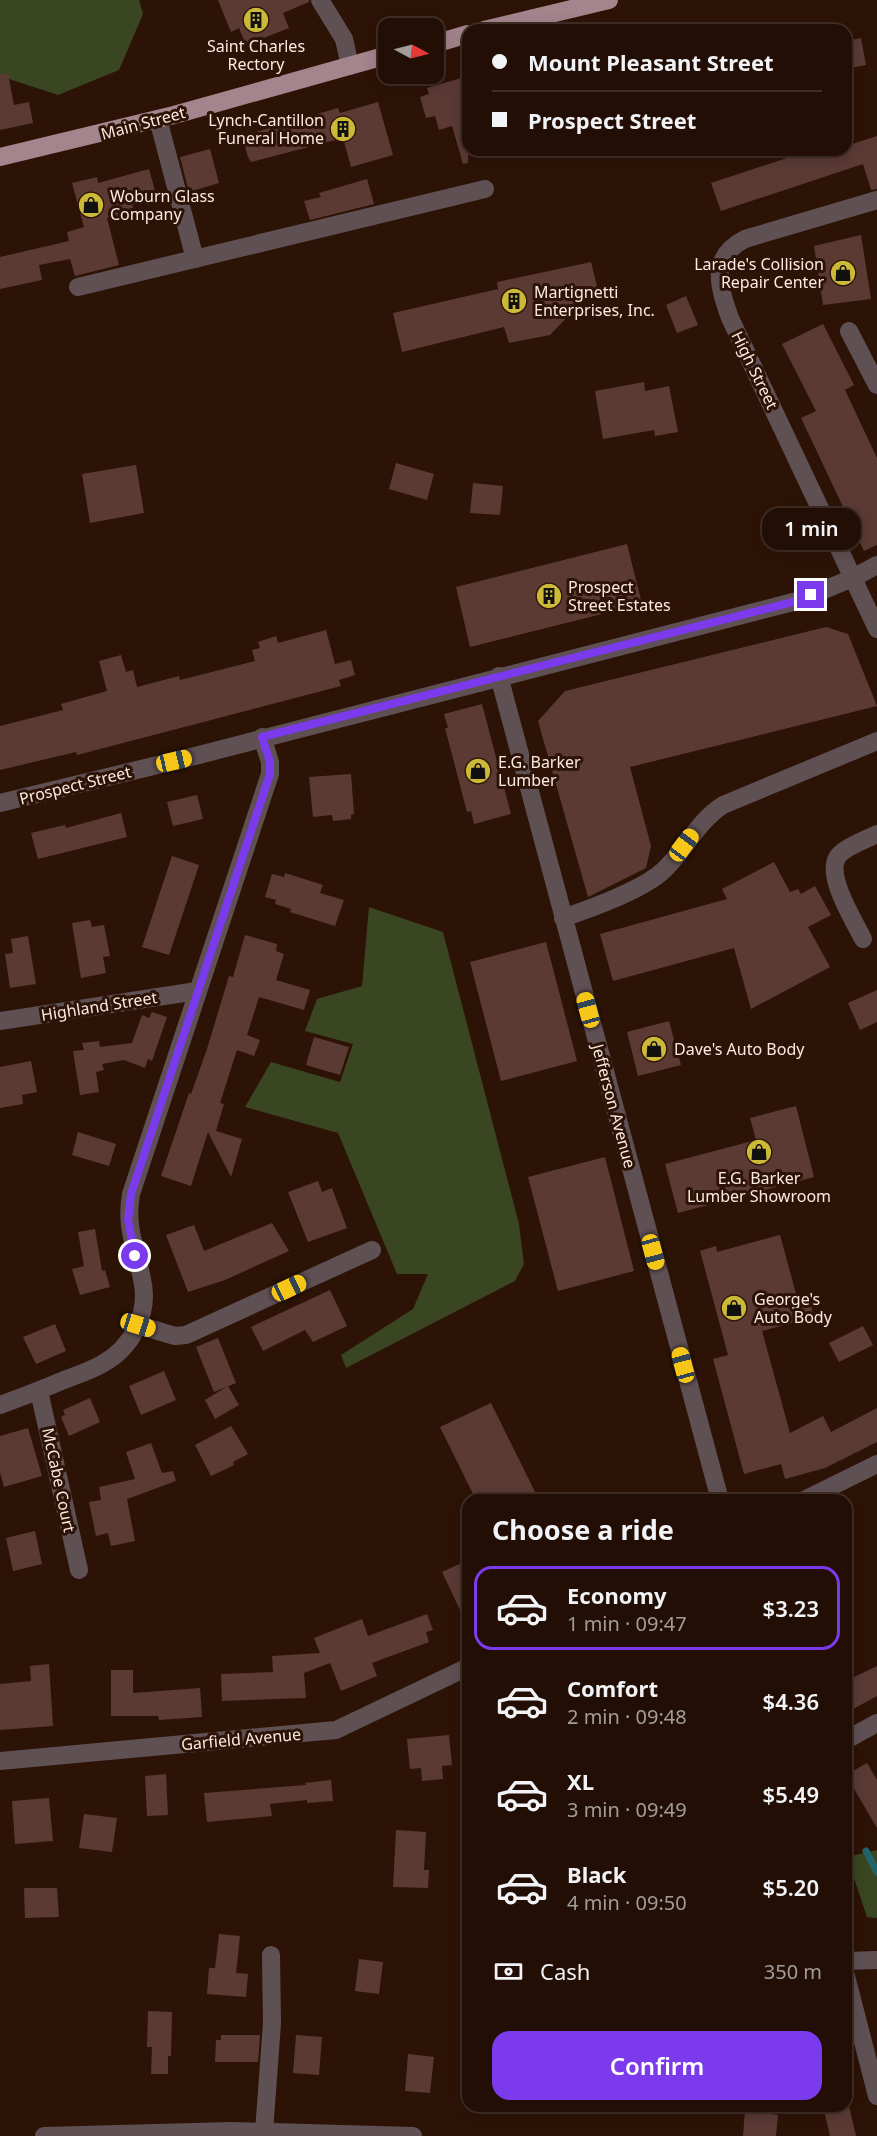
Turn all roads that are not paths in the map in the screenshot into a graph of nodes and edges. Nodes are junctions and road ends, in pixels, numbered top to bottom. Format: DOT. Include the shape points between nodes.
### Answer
graph roads {
  1 [pos="320,0"];
  2 [pos="603,1"];
  3 [pos="509,24"];
  4 [pos="462,36"];
  5 [pos="444,41"];
  6 [pos="378,59"];
  7 [pos="350,66"];
  8 [pos="158,119"];
  9 [pos="0,157"];
  10 [pos="485,189"];
  11 [pos="877,200"];
  12 [pos="195,259"];
  13 [pos="78,287"];
  14 [pos="849,332"];
  15 [pos="877,385"];
  16 [pos="877,565"];
  17 [pos="853,578"];
  18 [pos="877,629"];
  19 [pos="499,676"];
  20 [pos="262,737"];
  21 [pos="877,741"];
  22 [pos="0,803"];
  23 [pos="877,834"];
  24 [pos="564,918"];
  25 [pos="863,939"];
  26 [pos="197,991"];
  27 [pos="0,1021"];
  28 [pos="372,1250"];
  29 [pos="138,1325"];
  30 [pos="39,1390"];
  31 [pos="0,1405"];
  32 [pos="877,1464"];
  33 [pos="718,1494"];
  34 [pos="816,1494"];
  35 [pos="79,1570"];
  36 [pos="462,1670"];
  37 [pos="877,1723"];
  38 [pos="852,1737"];
  39 [pos="0,1761"];
  40 [pos="271,1955"];
  41 [pos="852,1960"];
  42 [pos="877,1960"];
  43 [pos="852,2000"];
  44 [pos="877,2096"];
  45 [pos="264,2132"];
  46 [pos="44,2136"];
  47 [pos="413,2136"];
  1 -- 7 [label="street" via="344,39"];
  2 -- 3 [label="main road"];
  4 -- 5 [label="main road"];
  6 -- 7 [label="main road, Main Street"];
  7 -- 8 [label="main road, Main Street"];
  8 -- 9 [label="main road, Main Street"];
  8 -- 12 [label="street"];
  10 -- 12 [label="street"];
  11 -- 17 [label="street, High Street" via="745,239 727,253 720,277 730,318"];
  12 -- 13 [label="street"];
  14 -- 15 [label="street"];
  16 -- 17 [label="street, Prospect Street"];
  17 -- 18 [label="street, High Street"];
  17 -- 19 [label="street, Prospect Street" via="797,601"];
  19 -- 20 [label="street, Prospect Street"];
  19 -- 24 [label="street, Jefferson Avenue"];
  20 -- 22 [label="street, Prospect Street"];
  20 -- 26 [label="street" via="270,774"];
  21 -- 24 [label="street" via="723,805 705,818 656,876"];
  23 -- 25 [label="street" via="841,853 833,867 835,880"];
  24 -- 33 [label="street, Jefferson Avenue"];
  26 -- 27 [label="street, Highland Street"];
  26 -- 29 [label="street" via="130,1201 130,1232 144,1287"];
  28 -- 29 [label="street" via="184,1336"];
  29 -- 30 [label="street" via="126,1345 108,1361"];
  30 -- 31 [label="street"];
  30 -- 35 [label="street, McCabe Court"];
  32 -- 34 [label="street"];
  36 -- 39 [label="street, Garfield Avenue" via="336,1730"];
  37 -- 38 [label="street"];
  40 -- 45 [label="street" via="272,2023"];
  41 -- 42 [label="street"];
  43 -- 44 [label="street"];
  45 -- 46 [label="street"];
  45 -- 47 [label="street"];
}
